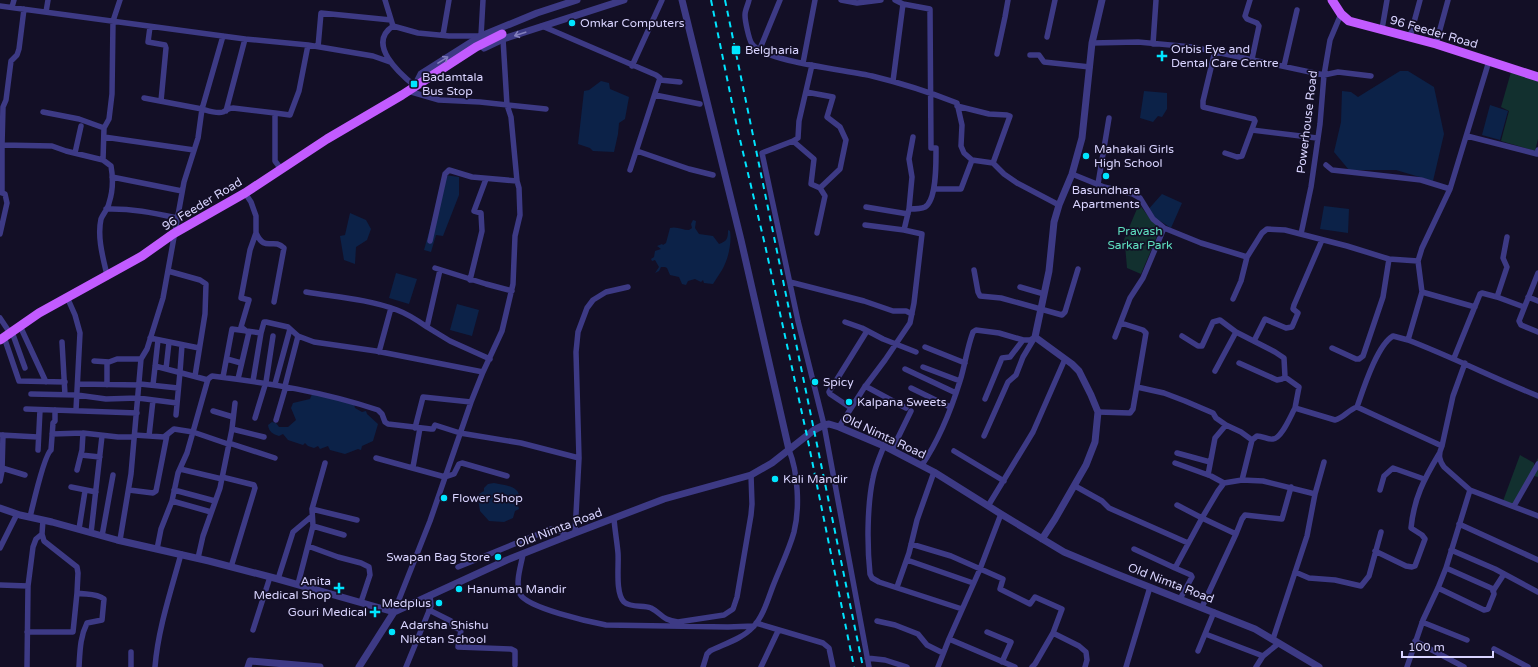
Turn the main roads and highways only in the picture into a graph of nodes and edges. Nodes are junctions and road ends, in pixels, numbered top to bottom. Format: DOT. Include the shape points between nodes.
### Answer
graph roads {
  1 [pos="1332,0"];
  2 [pos="502,37"];
  3 [pos="1538,77"];
  4 [pos="6,336"];
  1 -- 3 [label="main road, 96 Feeder Road" via="1349,21 1410,36"];
  2 -- 4 [label="main road, 96 Feeder Road" via="476,46 245,193 173,234 142,256 39,313"];
}
